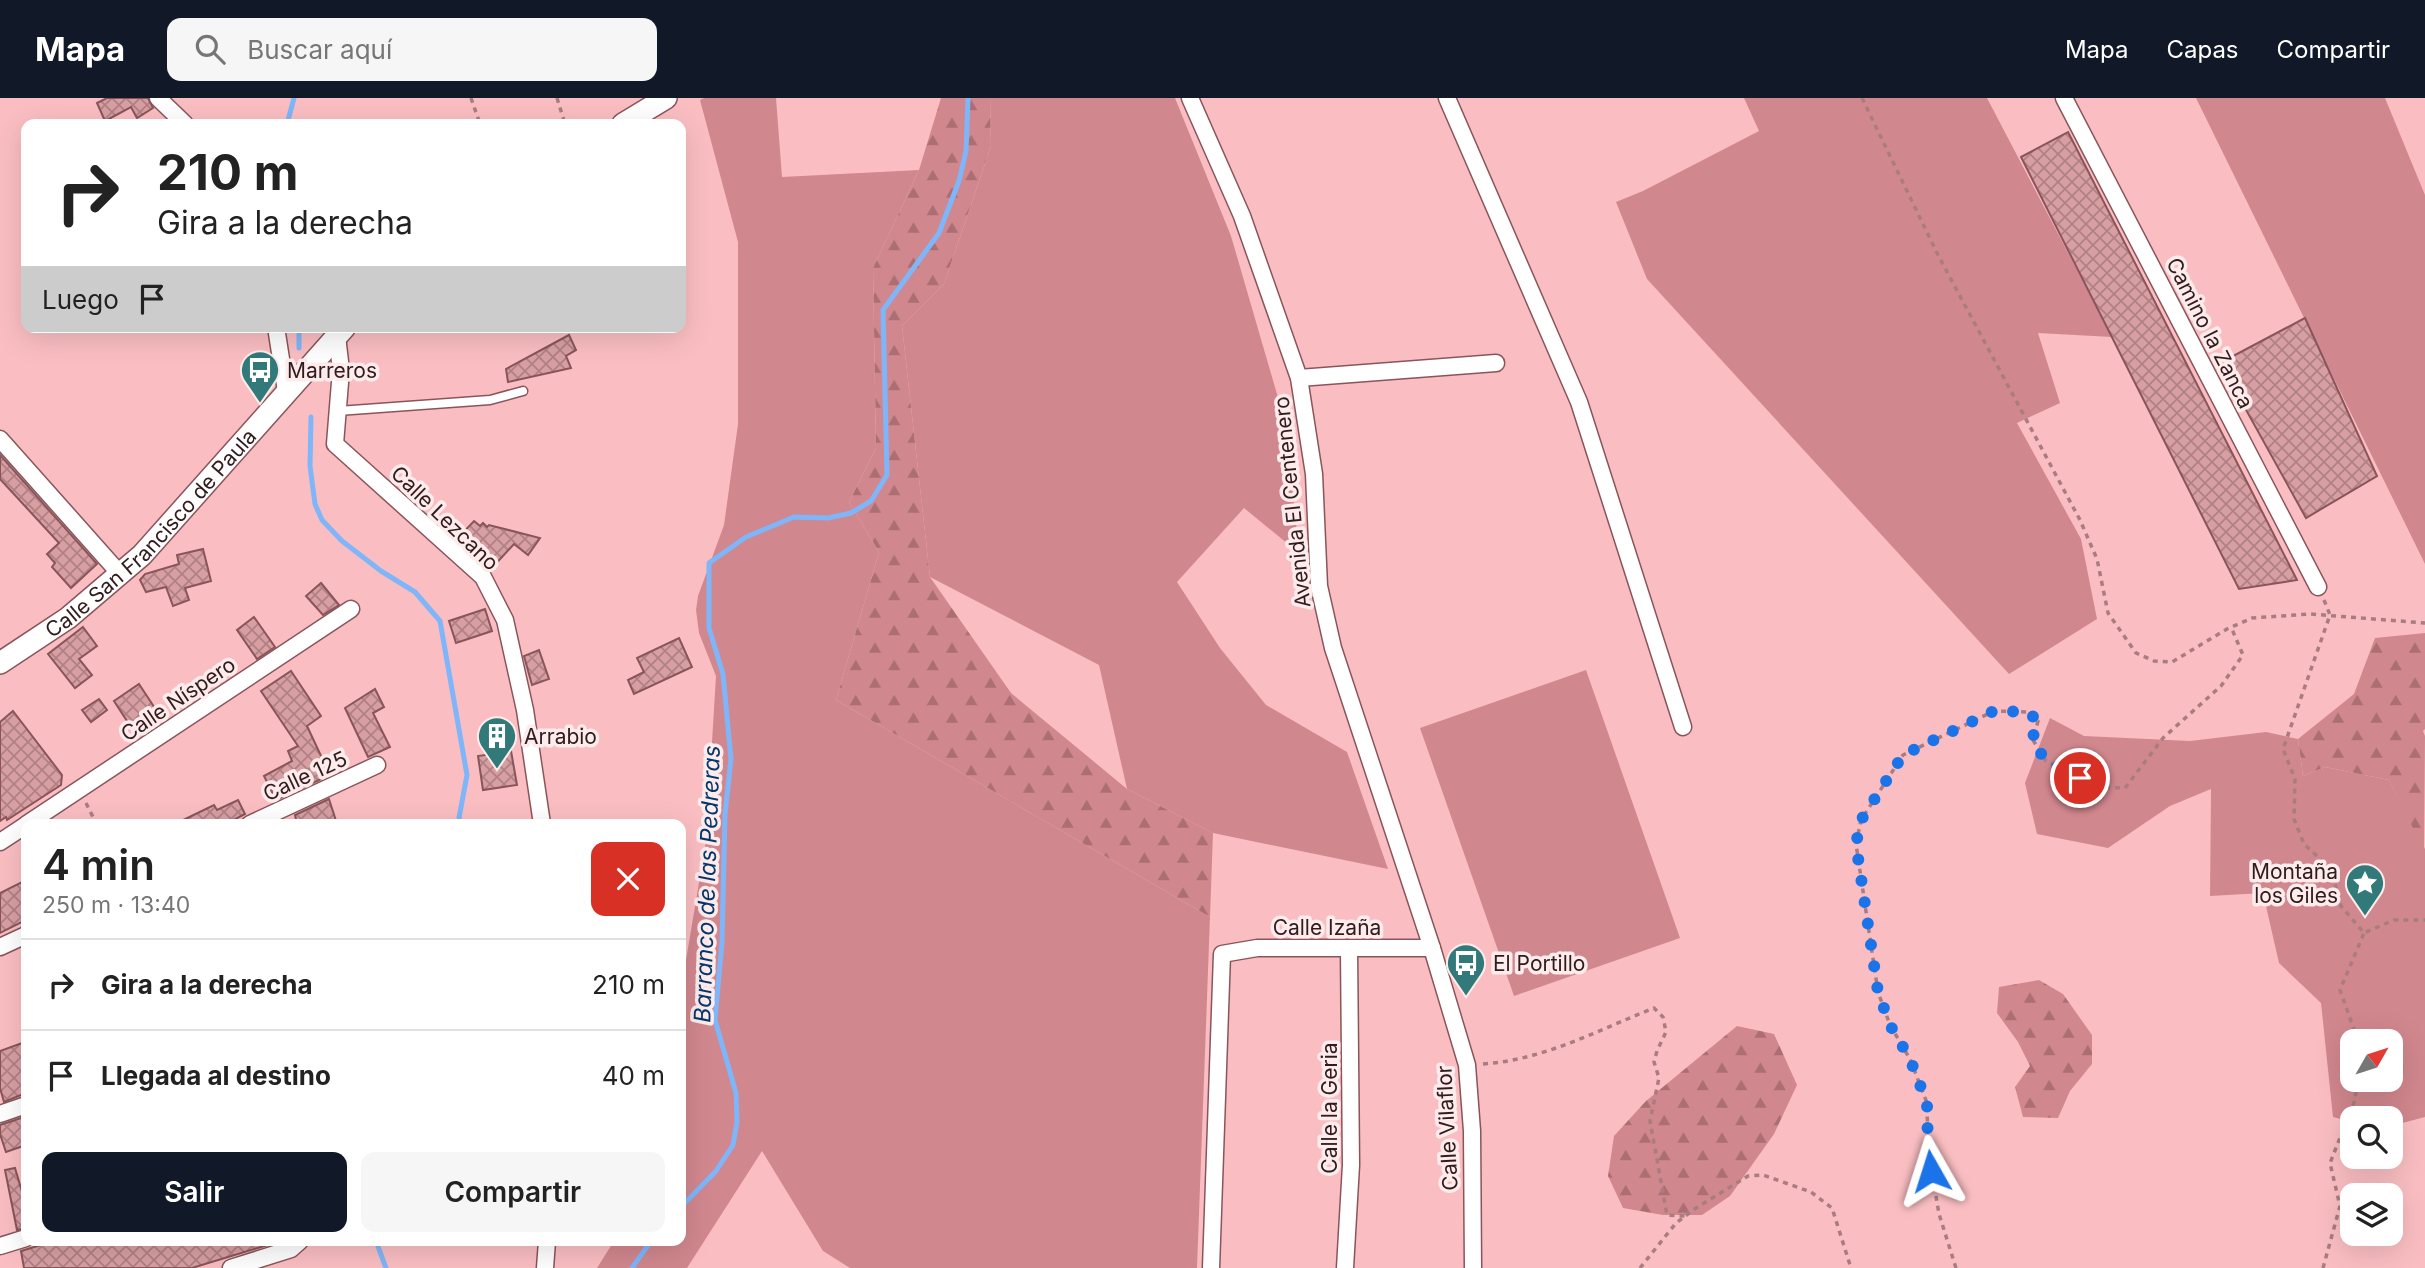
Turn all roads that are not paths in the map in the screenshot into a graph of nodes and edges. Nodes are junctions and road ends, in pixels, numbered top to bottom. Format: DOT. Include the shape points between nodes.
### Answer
graph roads {
  1 [pos="158,98"];
  2 [pos="666,98"];
  3 [pos="1189,98"];
  4 [pos="1447,98"];
  5 [pos="2064,98"];
  6 [pos="180,119"];
  7 [pos="632,119"];
  8 [pos="277,333"];
  9 [pos="340,333"];
  10 [pos="341,333"];
  11 [pos="1496,363"];
  12 [pos="1299,379"];
  13 [pos="286,391"];
  14 [pos="523,391"];
  15 [pos="338,411"];
  16 [pos="0,439"];
  17 [pos="121,575"];
  18 [pos="2318,587"];
  19 [pos="351,609"];
  20 [pos="0,663"];
  21 [pos="1683,727"];
  22 [pos="377,765"];
  23 [pos="36,819"];
  24 [pos="261,819"];
  25 [pos="541,819"];
  26 [pos="21,829"];
  27 [pos="0,842"];
  28 [pos="21,937"];
  29 [pos="0,947"];
  30 [pos="1432,948"];
  31 [pos="1349,949"];
  32 [pos="21,1107"];
  33 [pos="0,1114"];
  34 [pos="21,1240"];
  35 [pos="0,1246"];
  36 [pos="295,1246"];
  37 [pos="547,1246"];
  38 [pos="231,1268"];
  39 [pos="545,1268"];
  40 [pos="1211,1268"];
  41 [pos="1345,1268"];
  42 [pos="1473,1268"];
  1 -- 6 [label="street"];
  2 -- 7 [label="main road"];
  3 -- 12 [label="street, Avenida El Centenero" via="1242,216"];
  4 -- 21 [label="street" via="1578,402"];
  5 -- 18 [label="street, Camino la Zanca"];
  8 -- 13 [label="street"];
  9 -- 13 [label="main road, Calle San Francisco de Paula"];
  10 -- 15 [label="street, Calle Lezcano"];
  11 -- 12 [label="street"];
  12 -- 30 [label="street, Avenida El Centenero" via="1314,474 1319,586 1333,648"];
  13 -- 17 [label="main road, Calle San Francisco de Paula"];
  14 -- 15 [label="lane" via="490,400"];
  15 -- 25 [label="street, Calle Lezcano" via="335,443 483,577 505,620 525,710"];
  16 -- 17 [label="street"];
  17 -- 20 [label="main road, Calle San Francisco de Paula" via="68,618"];
  19 -- 23 [label="street, Calle Níspero"];
  22 -- 24 [label="street, Calle 125"];
  26 -- 27 [label="street, Calle Níspero"];
  28 -- 29 [label="street"];
  30 -- 31 [label="street, Calle Izaña"];
  30 -- 42 [label="street, Calle Vilaflor" via="1467,1065"];
  31 -- 40 [label="street, Calle Izaña" via="1258,948 1222,954"];
  31 -- 41 [label="street, Calle la Geria" via="1351,1166"];
  32 -- 33 [label="street"];
  34 -- 35 [label="street"];
  36 -- 38 [label="street"];
  37 -- 39 [label="street"];
}
